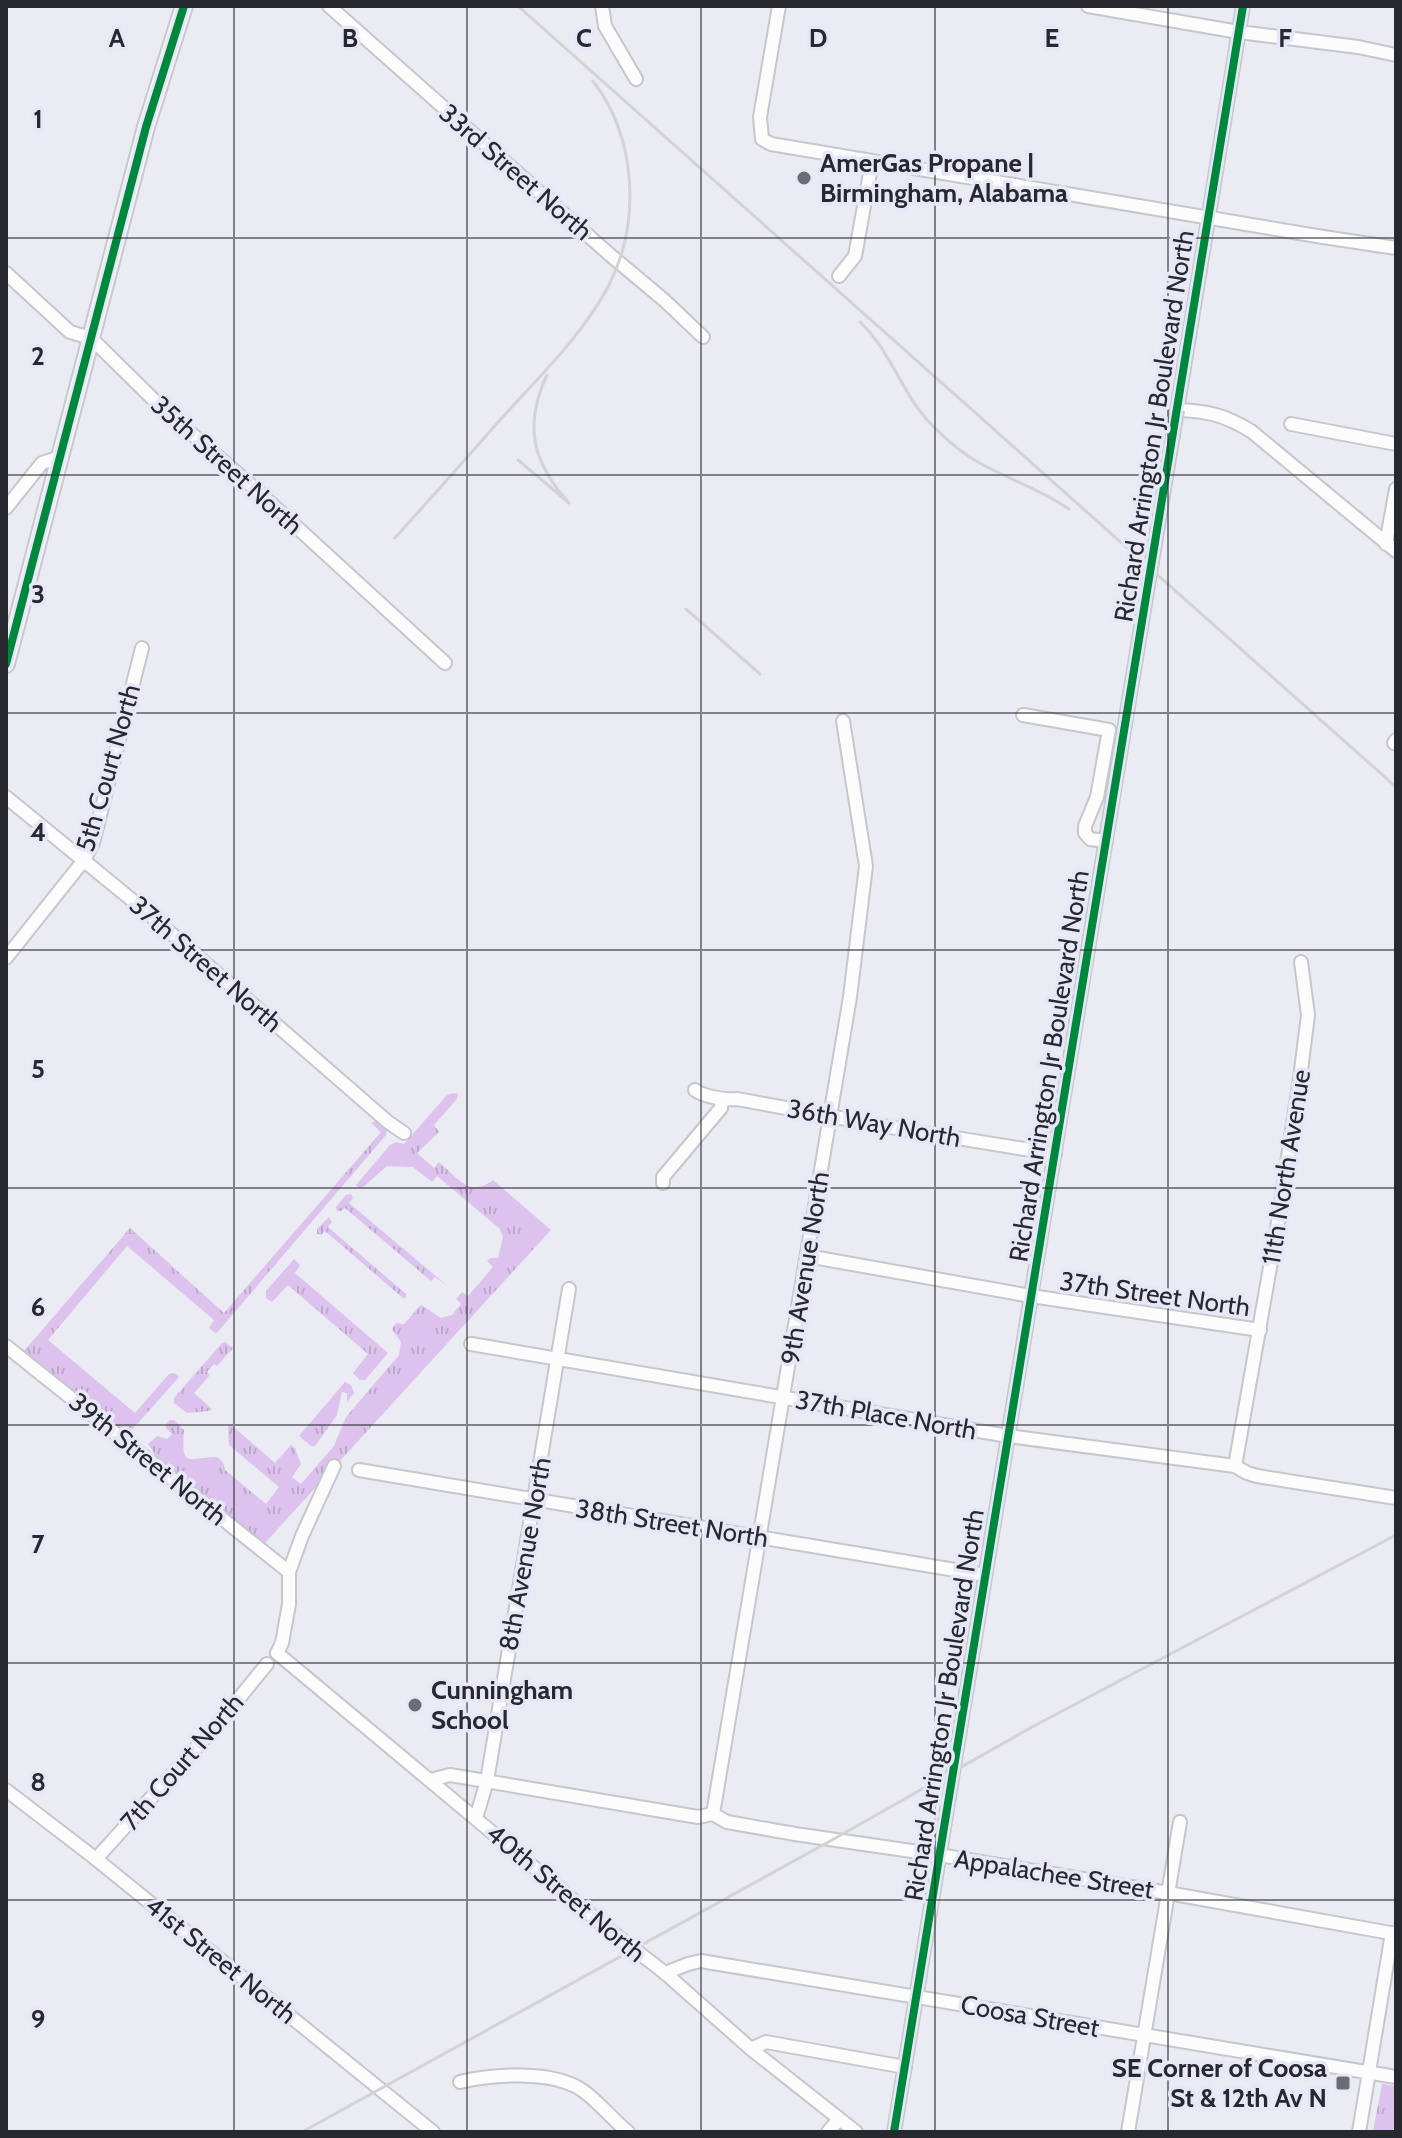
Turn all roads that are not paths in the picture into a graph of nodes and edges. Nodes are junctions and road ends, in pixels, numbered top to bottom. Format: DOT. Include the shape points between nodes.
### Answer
graph roads {
  1 [pos="184,6"];
  2 [pos="329,6"];
  3 [pos="602,6"];
  4 [pos="779,6"];
  5 [pos="1088,6"];
  6 [pos="1243,6"];
  7 [pos="1239,32"];
  8 [pos="1396,55"];
  9 [pos="636,79"];
  10 [pos="872,162"];
  11 [pos="1209,217"];
  12 [pos="1396,248"];
  13 [pos="6,273"];
  14 [pos="839,276"];
  15 [pos="703,337"];
  16 [pos="91,338"];
  17 [pos="1177,410"];
  18 [pos="1291,424"];
  19 [pos="1396,444"];
  20 [pos="60,457"];
  21 [pos="1396,489"];
  22 [pos="6,508"];
  23 [pos="1391,548"];
  24 [pos="142,648"];
  25 [pos="445,663"];
  26 [pos="6,664"];
  27 [pos="1023,715"];
  28 [pos="843,721"];
  29 [pos="6,797"];
  30 [pos="1106,841"];
  31 [pos="84,860"];
  32 [pos="6,958"];
  33 [pos="1301,962"];
  34 [pos="695,1090"];
  35 [pos="722,1100"];
  36 [pos="830,1116"];
  37 [pos="404,1133"];
  38 [pos="1055,1154"];
  39 [pos="663,1183"];
  40 [pos="807,1256"];
  41 [pos="569,1289"];
  42 [pos="1031,1296"];
  43 [pos="1260,1330"];
  44 [pos="471,1344"];
  45 [pos="6,1346"];
  46 [pos="558,1359"];
  47 [pos="783,1397"];
  48 [pos="1008,1436"];
  49 [pos="334,1466"];
  50 [pos="1235,1466"];
  51 [pos="359,1470"];
  52 [pos="1396,1498"];
  53 [pos="535,1500"];
  54 [pos="759,1538"];
  55 [pos="289,1572"];
  56 [pos="985,1575"];
  57 [pos="267,1664"];
  58 [pos="430,1780"];
  59 [pos="487,1781"];
  60 [pos="6,1790"];
  61 [pos="713,1814"];
  62 [pos="476,1818"];
  63 [pos="1180,1822"];
  64 [pos="939,1855"];
  65 [pos="96,1859"];
  66 [pos="1168,1893"];
  67 [pos="1394,1933"];
  68 [pos="665,1973"];
  69 [pos="916,1996"];
  70 [pos="1144,2035"];
  71 [pos="751,2049"];
  72 [pos="905,2067"];
  73 [pos="1369,2072"];
  74 [pos="1396,2077"];
  75 [pos="460,2082"];
  76 [pos="839,2119"];
  77 [pos="433,2132"];
  78 [pos="628,2132"];
  79 [pos="828,2132"];
  80 [pos="856,2132"];
  81 [pos="894,2132"];
  82 [pos="1128,2132"];
  83 [pos="1359,2132"];
  1 -- 16 [label="main road"];
  2 -- 15 [label="street, 33rd Street North"];
  3 -- 9 [label="street" via="605,26"];
  4 -- 10 [label="street" via="760,117 762,139"];
  5 -- 7 [label="street"];
  6 -- 7 [label="street, Richard Arrington Jr Boulevard North"];
  7 -- 8 [label="street"];
  7 -- 11 [label="street, Richard Arrington Jr Boulevard North"];
  10 -- 11 [label="street"];
  10 -- 14 [label="street" via="855,256"];
  11 -- 12 [label="street"];
  11 -- 17 [label="street, Richard Arrington Jr Boulevard North"];
  13 -- 16 [label="street, 35th Street North" via="70,332"];
  16 -- 20 [label="main road"];
  16 -- 25 [label="street, 35th Street North"];
  17 -- 23 [label="street" via="1207,411 1251,431"];
  17 -- 30 [label="street, Richard Arrington Jr Boulevard North, bridge"];
  18 -- 19 [label="street"];
  20 -- 22 [label="street" via="42,463"];
  20 -- 26 [label="main road"];
  21 -- 23 [label="street"];
  24 -- 31 [label="street, 5th Court North" via="93,843"];
  27 -- 30 [label="street" via="1109,730 1097,797 1085,826 1090,839"];
  28 -- 36 [label="street, 9th Avenue North" via="866,866"];
  29 -- 31 [label="street, 37th Street North"];
  30 -- 38 [label="street, Richard Arrington Jr Boulevard North"];
  31 -- 32 [label="street, 5th Court North"];
  31 -- 37 [label="street, 37th Street North"];
  33 -- 43 [label="street, 11th North Avenue" via="1308,1015"];
  34 -- 35 [label="street, 36th Way North"];
  35 -- 36 [label="street, 36th Way North"];
  35 -- 39 [label="street"];
  36 -- 38 [label="street, 36th Way North"];
  36 -- 40 [label="street, 9th Avenue North"];
  38 -- 42 [label="street, Richard Arrington Jr Boulevard North"];
  40 -- 42 [label="street, 37th Street North"];
  40 -- 47 [label="street, 9th Avenue North"];
  41 -- 46 [label="street, 8th Avenue North"];
  42 -- 43 [label="street, 37th Street North"];
  42 -- 48 [label="street, Richard Arrington Jr Boulevard North"];
  43 -- 50 [label="street, 11th North Avenue"];
  44 -- 46 [label="street, 37th Place North"];
  45 -- 55 [label="street, 39th Street North"];
  46 -- 47 [label="street, 37th Place North"];
  46 -- 53 [label="street, 8th Avenue North"];
  47 -- 48 [label="street, 37th Place North"];
  47 -- 54 [label="street, 9th Avenue North"];
  48 -- 50 [label="street, 37th Place North"];
  48 -- 56 [label="street, Richard Arrington Jr Boulevard North"];
  49 -- 55 [label="street"];
  50 -- 52 [label="street, 37th Place North" via="1257,1476"];
  51 -- 53 [label="street, 38th Street North"];
  53 -- 54 [label="street, 38th Street North"];
  53 -- 59 [label="street, 8th Avenue North"];
  54 -- 56 [label="street, 38th Street North"];
  54 -- 61 [label="street, 9th Avenue North"];
  55 -- 58 [label="street, 40th Street North" via="289,1604 277,1653"];
  56 -- 64 [label="street, Richard Arrington Jr Boulevard North"];
  57 -- 65 [label="street, 7th Court North"];
  58 -- 59 [label="street, Appalachee Street" via="450,1775"];
  58 -- 62 [label="street, 40th Street North"];
  59 -- 61 [label="street, Appalachee Street" via="698,1817"];
  59 -- 62 [label="street, 8th Avenue North"];
  60 -- 65 [label="street, 41st Street North"];
  61 -- 64 [label="street, Appalachee Street" via="727,1822"];
  62 -- 68 [label="street, 40th Street North"];
  63 -- 66 [label="street"];
  64 -- 66 [label="street, Appalachee Street"];
  64 -- 69 [label="street, Richard Arrington Jr Boulevard North"];
  65 -- 77 [label="street, 41st Street North"];
  66 -- 67 [label="street, Appalachee Street"];
  66 -- 70 [label="street"];
  67 -- 73 [label="street"];
  68 -- 69 [label="street, Coosa Street" via="701,1961"];
  68 -- 71 [label="street, 40th Street North"];
  69 -- 70 [label="street, Coosa Street"];
  69 -- 72 [label="street, Richard Arrington Jr Boulevard North"];
  70 -- 73 [label="street, Coosa Street"];
  70 -- 82 [label="street"];
  71 -- 72 [label="street" via="766,2042"];
  71 -- 76 [label="street, 40th Street North"];
  72 -- 81 [label="street, Richard Arrington Jr Boulevard North"];
  73 -- 74 [label="street, Coosa Street"];
  73 -- 83 [label="street"];
  75 -- 78 [label="street" via="550,2077 581,2089"];
  76 -- 79 [label="street"];
  76 -- 80 [label="street, 40th Street North"];
}
